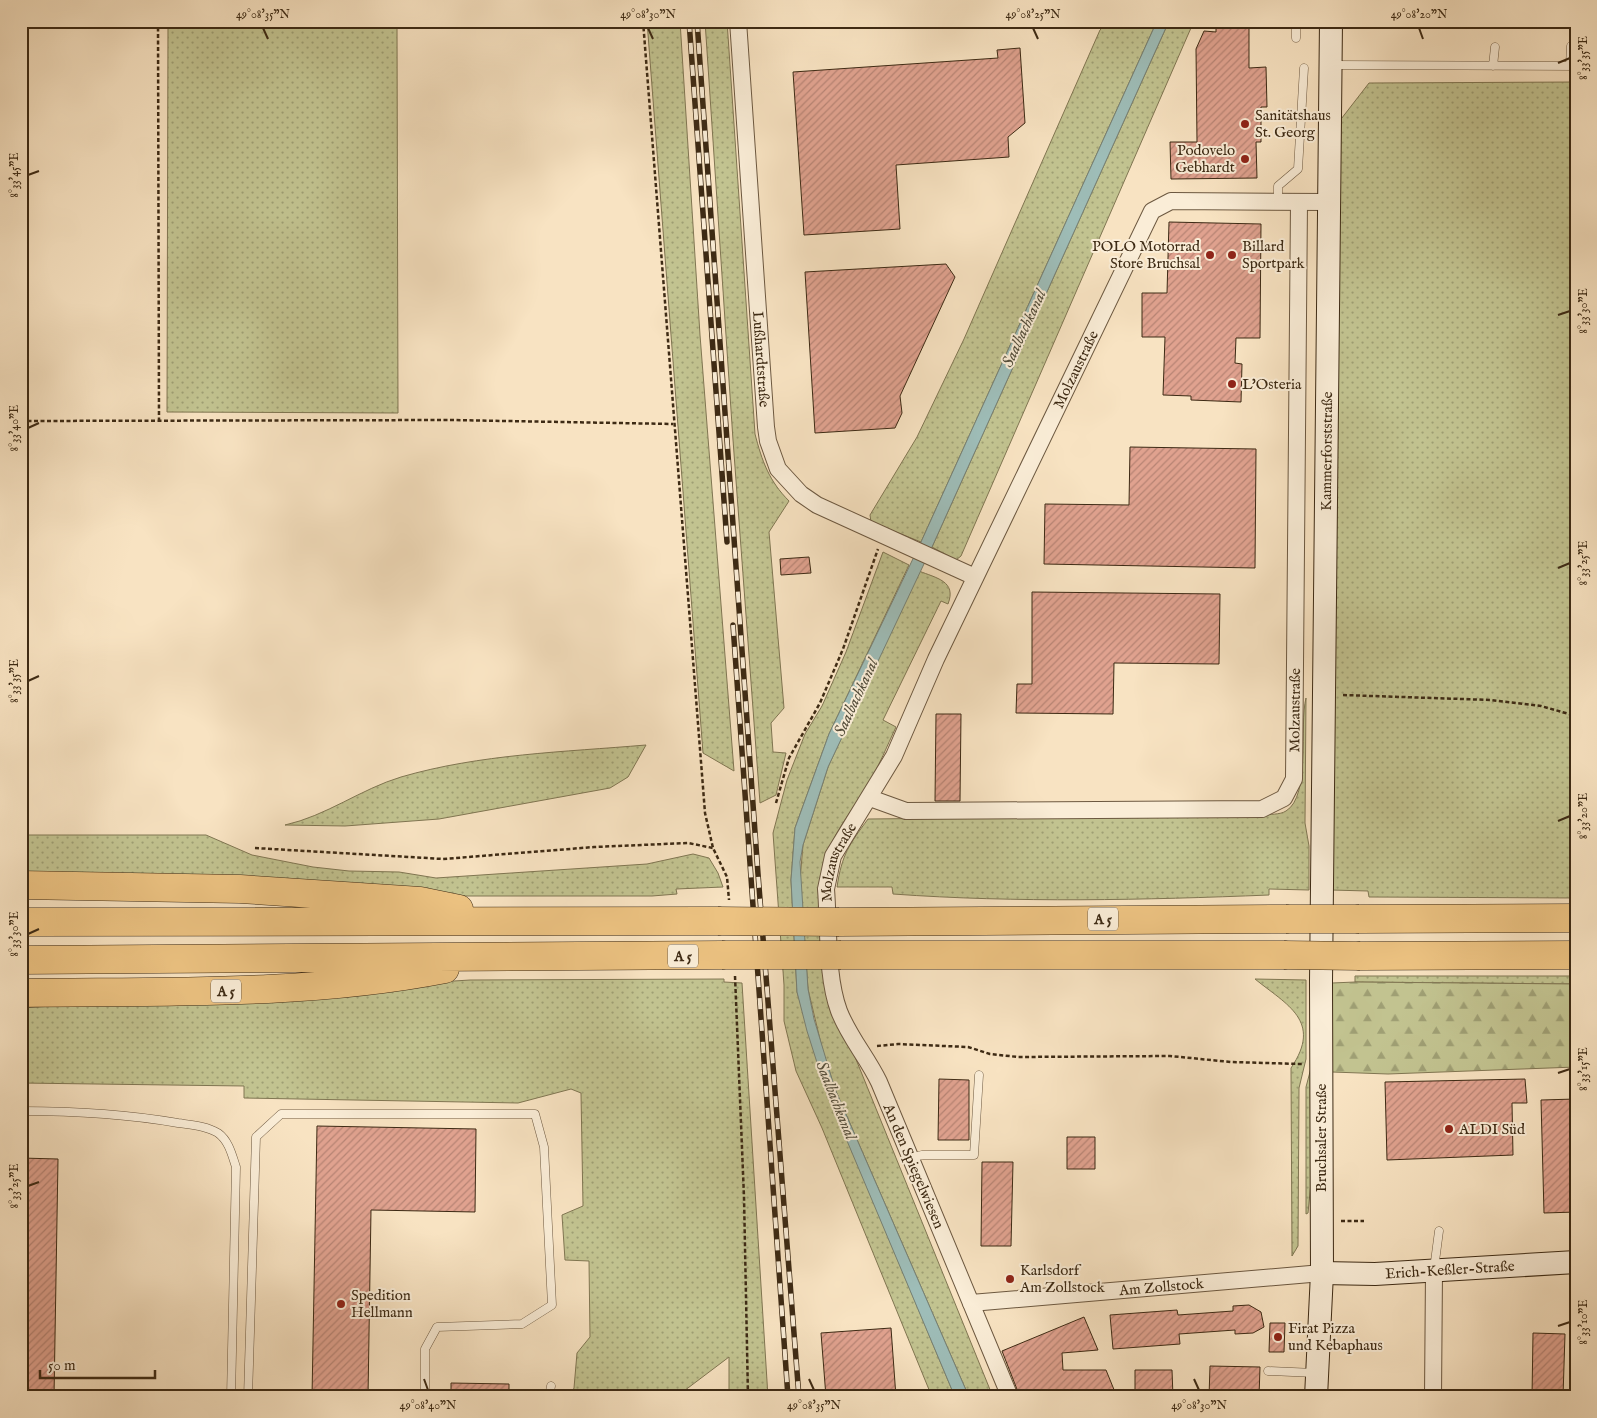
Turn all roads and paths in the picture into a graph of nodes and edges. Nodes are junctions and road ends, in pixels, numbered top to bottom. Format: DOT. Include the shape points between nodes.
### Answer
graph roads {
  1 [pos="158,21"];
  2 [pos="643,21"];
  3 [pos="738,21"];
  4 [pos="1296,21"];
  5 [pos="1332,21"];
  6 [pos="1296,38"];
  7 [pos="1495,46"];
  8 [pos="1571,46"];
  9 [pos="1331,65"];
  10 [pos="1493,66"];
  11 [pos="1573,66"];
  12 [pos="1304,68"];
  13 [pos="1278,202"];
  14 [pos="1299,202"];
  15 [pos="1329,202"];
  16 [pos="159,420"];
  17 [pos="21,421"];
  18 [pos="673,424"];
  19 [pos="883,536"];
  20 [pos="976,577"];
  21 [pos="1324,695"];
  22 [pos="1576,716"];
  23 [pos="870,798"];
  24 [pos="776,803"];
  25 [pos="256,848"];
  26 [pos="713,848"];
  27 [pos="1323,880"];
  28 [pos="21,886"];
  29 [pos="724,913"];
  30 [pos="1576,918"];
  31 [pos="512,921"];
  32 [pos="21,922"];
  33 [pos="837,937"];
  34 [pos="515,955"];
  35 [pos="1576,955"];
  36 [pos="21,960"];
  37 [pos="729,964"];
  38 [pos="21,993"];
  39 [pos="859,1046"];
  40 [pos="1309,1064"];
  41 [pos="980,1075"];
  42 [pos="21,1111"];
  43 [pos="910,1158"];
  44 [pos="1439,1230"];
  45 [pos="1576,1262"];
  46 [pos="1434,1271"];
  47 [pos="1322,1273"];
  48 [pos="971,1303"];
  49 [pos="1268,1371"];
  50 [pos="1317,1373"];
  51 [pos="551,1386"];
  52 [pos="231,1397"];
  53 [pos="248,1397"];
  54 [pos="425,1397"];
  55 [pos="549,1397"];
  56 [pos="748,1397"];
  57 [pos="1010,1397"];
  58 [pos="1316,1397"];
  59 [pos="1433,1397"];
  1 -- 16 [label="path"];
  2 -- 18 [label="path"];
  3 -- 19 [label="street, Lußhardtstraße" via="768,441 778,469 801,494"];
  4 -- 6 [label="lane"];
  5 -- 9 [label="street, Kammerforststraße"];
  7 -- 10 [label="lane"];
  8 -- 11 [label="lane"];
  9 -- 10 [label="lane"];
  9 -- 15 [label="street, Kammerforststraße"];
  10 -- 11 [label="lane"];
  12 -- 13 [label="lane" via="1298,169 1278,186"];
  13 -- 14 [label="street, Molzaustraße"];
  13 -- 20 [label="street, Molzaustraße" via="1171,201 1152,211"];
  14 -- 15 [label="street, Molzaustraße"];
  14 -- 23 [label="street, Molzaustraße" via="1294,779 1284,798 1262,809 1201,811 906,811"];
  15 -- 21 [label="street, Kammerforststraße"];
  16 -- 17 [label="path"];
  16 -- 18 [label="path"];
  18 -- 26 [label="path" via="705,813"];
  19 -- 20 [label="street, Lußhardtstraße"];
  19 -- 24 [label="path" via="843,649 820,703 789,758"];
  20 -- 23 [label="street, Molzaustraße" via="894,756"];
  21 -- 22 [label="path" via="1491,700 1541,706"];
  21 -- 27 [label="street, Kammerforststraße"];
  23 -- 33 [label="street, Molzaustraße" via="833,856 826,889"];
  25 -- 26 [label="path" via="443,859 688,843"];
  26 -- 29 [label="path" via="727,877"];
  27 -- 47 [label="street, Bruchsaler Straße"];
  28 -- 31 [label="highway" via="240,889 420,901"];
  29 -- 31 [label="highway, A 5"];
  29 -- 33 [label="highway, A 5, bridge"];
  30 -- 33 [label="highway, A 5, bridge" via="1286,919"];
  31 -- 32 [label="highway, A 5"];
  33 -- 35 [label="highway, A 5, bridge" via="1360,956"];
  33 -- 37 [label="highway, A 5, bridge"];
  33 -- 39 [label="street, An den Spiegelwiesen" via="834,997 848,1030"];
  34 -- 36 [label="highway, A 5"];
  34 -- 37 [label="highway, A 5"];
  34 -- 38 [label="highway, A 5" via="395,978 312,986 192,992"];
  37 -- 56 [label="path" via="744,1197"];
  39 -- 40 [label="path" via="968,1047 990,1054 1018,1057 1170,1056"];
  39 -- 43 [label="street, An den Spiegelwiesen" via="870,1063"];
  41 -- 43 [label="lane" via="974,1155"];
  42 -- 52 [label="lane" via="84,1111 152,1118 209,1128 229,1145 236,1167"];
  43 -- 48 [label="street, An den Spiegelwiesen"];
  44 -- 46 [label="lane"];
  45 -- 46 [label="street, Erich-Keßler-Straße"];
  46 -- 47 [label="street, Erich-Keßler-Straße"];
  46 -- 59 [label="street"];
  47 -- 48 [label="street, Am Zollstock"];
  47 -- 50 [label="street, Bruchsaler Straße"];
  48 -- 57 [label="street, An den Spiegelwiesen"];
  49 -- 50 [label="lane"];
  50 -- 58 [label="street, Bruchsaler Straße"];
  51 -- 55 [label="lane"];
  53 -- 54 [label="lane" via="256,1137 281,1114 535,1114 544,1147 552,1305 522,1324 437,1327 425,1349"];
}
